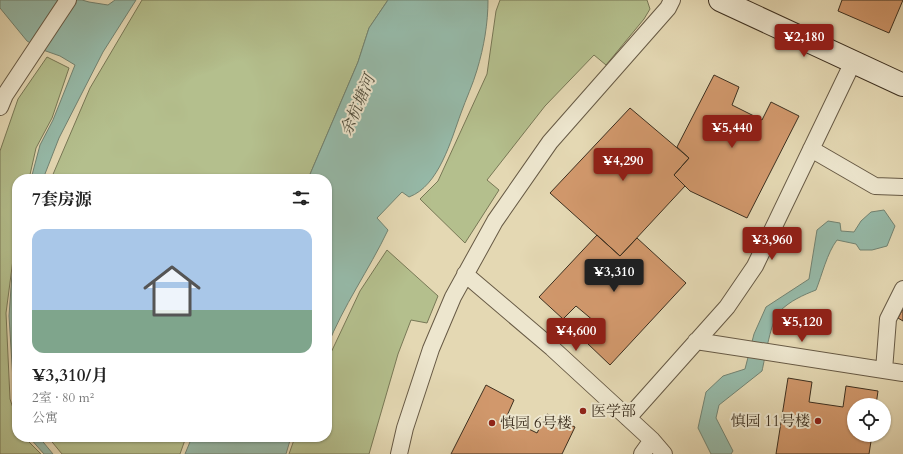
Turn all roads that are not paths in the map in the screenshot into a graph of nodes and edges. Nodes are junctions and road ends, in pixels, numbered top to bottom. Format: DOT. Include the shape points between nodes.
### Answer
graph roads {
  1 [pos="68,0"];
  2 [pos="672,0"];
  3 [pos="720,0"];
  4 [pos="853,62"];
  5 [pos="903,85"];
  6 [pos="0,107"];
  7 [pos="811,149"];
  8 [pos="903,187"];
  9 [pos="465,274"];
  10 [pos="903,289"];
  11 [pos="696,341"];
  12 [pos="884,370"];
  13 [pos="903,373"];
  14 [pos="628,418"];
  15 [pos="652,440"];
  16 [pos="399,454"];
  17 [pos="642,454"];
  18 [pos="664,454"];
  1 -- 6 [label="street" via="5,95"];
  2 -- 9 [label="street" via="663,14 550,142 495,221"];
  3 -- 4 [label="street"];
  4 -- 5 [label="street"];
  4 -- 7 [label="street"];
  7 -- 8 [label="street" via="875,186"];
  7 -- 11 [label="street" via="755,266 727,307"];
  9 -- 14 [label="street" via="552,348"];
  9 -- 16 [label="street" via="431,349"];
  10 -- 12 [label="street" via="888,319"];
  11 -- 12 [label="street"];
  11 -- 14 [label="street"];
  12 -- 13 [label="street"];
  14 -- 15 [label="street"];
  15 -- 17 [label="street"];
  15 -- 18 [label="street"];
}
